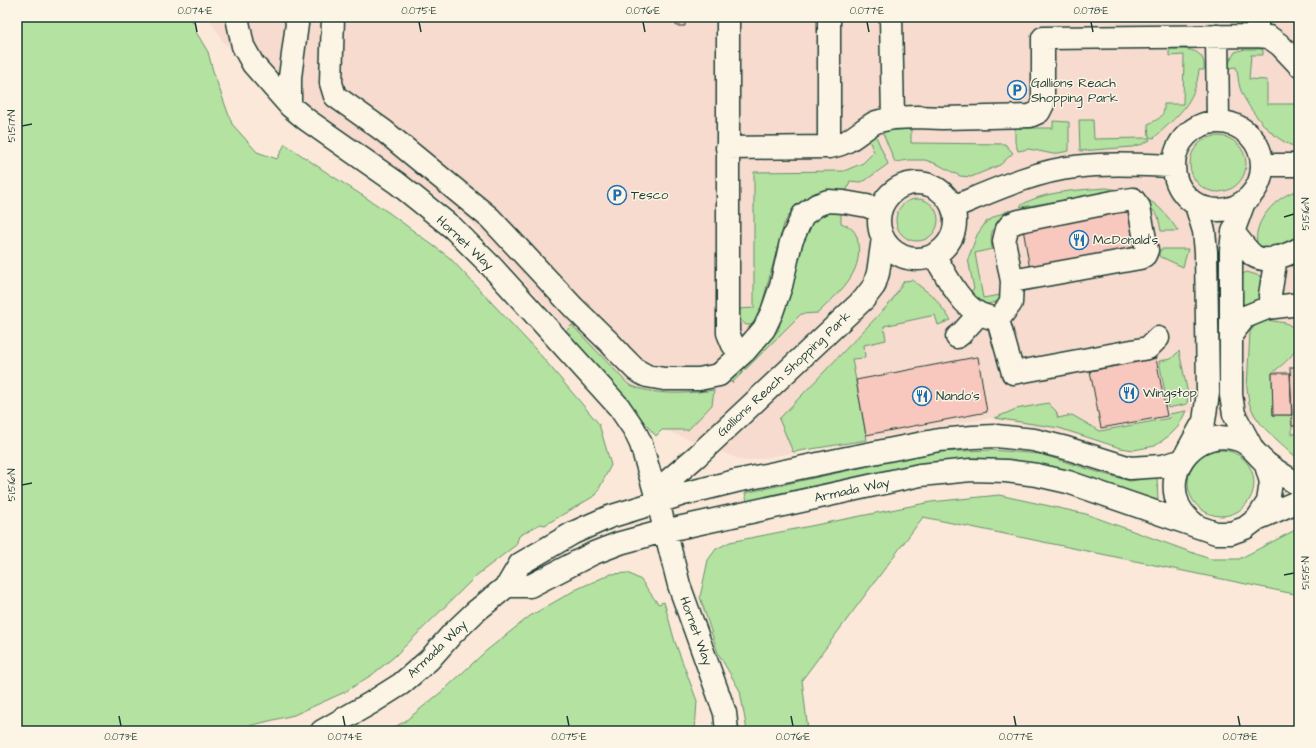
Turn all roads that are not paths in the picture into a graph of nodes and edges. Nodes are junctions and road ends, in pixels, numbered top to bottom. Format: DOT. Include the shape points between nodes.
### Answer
graph roads {
  1 [pos="237,17"];
  2 [pos="296,17"];
  3 [pos="333,17"];
  4 [pos="728,17"];
  5 [pos="828,17"];
  6 [pos="891,17"];
  7 [pos="1257,27"];
  8 [pos="1217,36"];
  9 [pos="1299,65"];
  10 [pos="290,106"];
  11 [pos="893,118"];
  12 [pos="1218,122"];
  13 [pos="829,147"];
  14 [pos="727,148"];
  15 [pos="1262,165"];
  16 [pos="1299,165"];
  17 [pos="1173,166"];
  18 [pos="1244,202"];
  19 [pos="1196,205"];
  20 [pos="953,207"];
  21 [pos="880,211"];
  22 [pos="1233,232"];
  23 [pos="883,238"];
  24 [pos="1299,249"];
  25 [pos="934,255"];
  26 [pos="1276,257"];
  27 [pos="1012,281"];
  28 [pos="1299,304"];
  29 [pos="1272,307"];
  30 [pos="988,317"];
  31 [pos="1231,335"];
  32 [pos="957,337"];
  33 [pos="1158,338"];
  34 [pos="745,351"];
  35 [pos="1251,446"];
  36 [pos="1184,456"];
  37 [pos="1265,462"];
  38 [pos="1299,485"];
  39 [pos="657,497"];
  40 [pos="1299,501"];
  41 [pos="1257,519"];
  42 [pos="1202,529"];
  43 [pos="664,530"];
  44 [pos="507,586"];
  45 [pos="322,731"];
  46 [pos="728,731"];
  1 -- 10 [label="street, Hornet Way" via="243,46 253,64"];
  2 -- 10 [label="street" via="290,76"];
  3 -- 34 [label="street" via="331,83 335,96 384,131 490,218 636,370 647,376 699,379 720,375"];
  4 -- 14 [label="street"];
  5 -- 13 [label="street"];
  6 -- 11 [label="street"];
  7 -- 8 [label="street"];
  7 -- 9 [label="street" via="1280,45"];
  8 -- 11 [label="street" via="1043,38 1043,104 1039,112 1030,116"];
  8 -- 12 [label="street"];
  10 -- 39 [label="street, Hornet Way" via="397,183 452,228 491,266 619,407 641,444"];
  11 -- 13 [label="street" via="876,122 849,141"];
  12 -- 15 [label="street" via="1231,124 1243,130 1253,140"];
  12 -- 17 [label="street" via="1204,124 1192,130 1182,140"];
  13 -- 14 [label="street"];
  14 -- 34 [label="street" via="728,332 733,345"];
  15 -- 16 [label="street"];
  15 -- 18 [label="street" via="1260,179 1254,192"];
  17 -- 19 [label="street" via="1179,188 1186,198"];
  17 -- 20 [label="street" via="1074,167 1005,185"];
  18 -- 19 [label="street" via="1233,208 1220,210 1208,210"];
  18 -- 22 [label="street"];
  19 -- 36 [label="street" via="1204,231 1206,252 1208,393 1204,421"];
  20 -- 21 [label="street" via="938,189 927,184 915,183 893,191"];
  20 -- 25 [label="street, Gallions Reach Shopping Park" via="955,218 950,240 944,249"];
  21 -- 23 [label="street, Gallions Reach Shopping Park" via="878,220"];
  21 -- 34 [label="street" via="867,206 828,201 803,215 791,242 772,312 764,329"];
  22 -- 26 [label="street" via="1254,256 1267,259"];
  22 -- 31 [label="street"];
  23 -- 25 [label="street, Gallions Reach Shopping Park" via="899,255 911,259 923,259"];
  23 -- 39 [label="street, Gallions Reach Shopping Park" via="874,286 864,299"];
  24 -- 26 [label="street"];
  25 -- 30 [label="street" via="968,307"];
  26 -- 29 [label="street" via="1270,295"];
  27 -- 27 [label="street" via="1140,258 1147,250 1139,207 1133,199 1019,220 1011,224 1004,241"];
  27 -- 30 [label="street" via="1011,303"];
  28 -- 29 [label="street"];
  29 -- 31 [label="street" via="1245,317"];
  30 -- 32 [label="street"];
  30 -- 33 [label="street" via="1013,374 1148,348"];
  31 -- 35 [label="street" via="1231,395 1234,414"];
  35 -- 36 [label="street, Armada Way" via="1225,437 1211,438 1198,444"];
  35 -- 37 [label="street, Armada Way"];
  36 -- 39 [label="street, Armada Way" via="1162,466 1130,468 1034,440 996,436 973,437 939,440 683,494"];
  36 -- 42 [label="street, Armada Way" via="1175,476 1175,492 1179,507 1189,520"];
  37 -- 38 [label="street, Armada Way"];
  37 -- 41 [label="street, Armada Way" via="1271,482 1268,502"];
  39 -- 43 [label="street, Hornet Way"];
  39 -- 44 [label="street, Armada Way" via="573,533 520,564"];
  40 -- 41 [label="street, Armada Way"];
  41 -- 42 [label="street, Armada Way" via="1245,528 1231,533 1216,533"];
  42 -- 43 [label="street, Armada Way" via="1068,482 1006,471 971,470 920,475"];
  43 -- 44 [label="street, Armada Way" via="594,553 530,586"];
  43 -- 46 [label="street, Hornet Way" via="679,585 726,713"];
  44 -- 45 [label="street, Armada Way" via="475,612 429,660 400,684"];
}
